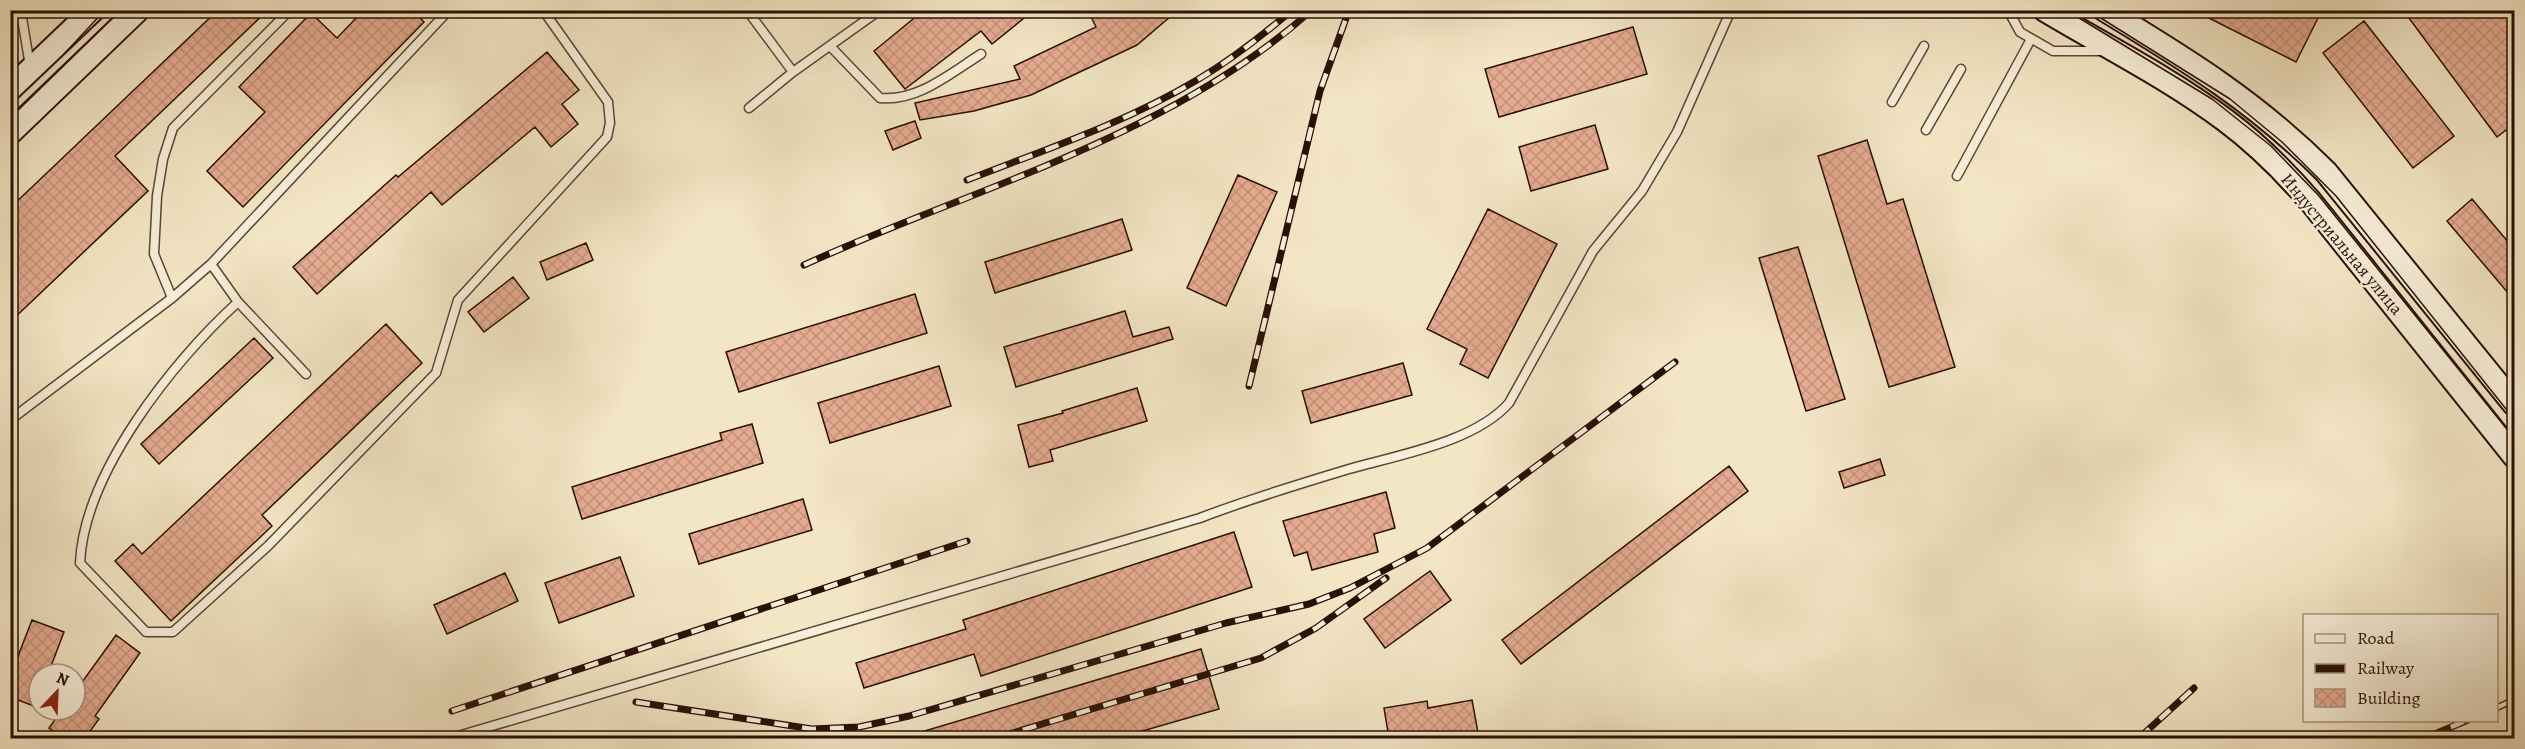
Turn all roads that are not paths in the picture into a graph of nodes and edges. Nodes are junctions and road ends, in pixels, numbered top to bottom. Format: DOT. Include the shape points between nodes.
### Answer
graph roads {
  1 [pos="25,10"];
  2 [pos="93,10"];
  3 [pos="138,10"];
  4 [pos="290,10"];
  5 [pos="449,10"];
  6 [pos="543,10"];
  7 [pos="747,10"];
  8 [pos="880,10"];
  9 [pos="1731,10"];
  10 [pos="2008,10"];
  11 [pos="2045,10"];
  12 [pos="2105,10"];
  13 [pos="2031,39"];
  14 [pos="830,46"];
  15 [pos="1924,46"];
  16 [pos="2115,52"];
  17 [pos="981,54"];
  18 [pos="31,69"];
  19 [pos="1961,69"];
  20 [pos="793,72"];
  21 [pos="10,89"];
  22 [pos="1892,102"];
  23 [pos="749,108"];
  24 [pos="1926,130"];
  25 [pos="10,132"];
  26 [pos="1957,176"];
  27 [pos="211,264"];
  28 [pos="172,298"];
  29 [pos="238,302"];
  30 [pos="306,374"];
  31 [pos="2514,404"];
  32 [pos="10,420"];
  33 [pos="2514,456"];
  34 [pos="451,738"];
  1 -- 18 [label="lane" via="22,18"];
  2 -- 18 [label="main road"];
  3 -- 25 [label="main road"];
  4 -- 28 [label="lane" via="173,128 157,196 154,254"];
  5 -- 27 [label="lane"];
  6 -- 29 [label="lane" via="608,102 607,137 458,300 436,373 268,546 173,632 146,632 80,563 83,528 129,429 211,327"];
  7 -- 20 [label="lane"];
  8 -- 14 [label="lane"];
  9 -- 34 [label="lane" via="1698,90 1655,170 1593,251 1509,403 1483,425 1180,524"];
  10 -- 13 [label="lane" via="2020,32"];
  11 -- 16 [label="main road, Индустриальная улица"];
  12 -- 31 [label="main road, Индустриальная улица" via="2235,92 2298,144 2326,172"];
  13 -- 16 [label="lane" via="2053,51"];
  13 -- 26 [label="lane"];
  14 -- 17 [label="lane" via="880,98 891,99 906,98"];
  14 -- 20 [label="lane"];
  15 -- 22 [label="lane"];
  16 -- 33 [label="main road, Индустриальная улица" via="2219,115 2296,186"];
  18 -- 21 [label="main road"];
  19 -- 24 [label="lane"];
  20 -- 23 [label="lane"];
  27 -- 28 [label="lane"];
  27 -- 29 [label="lane"];
  28 -- 32 [label="lane"];
  29 -- 30 [label="lane"];
}
